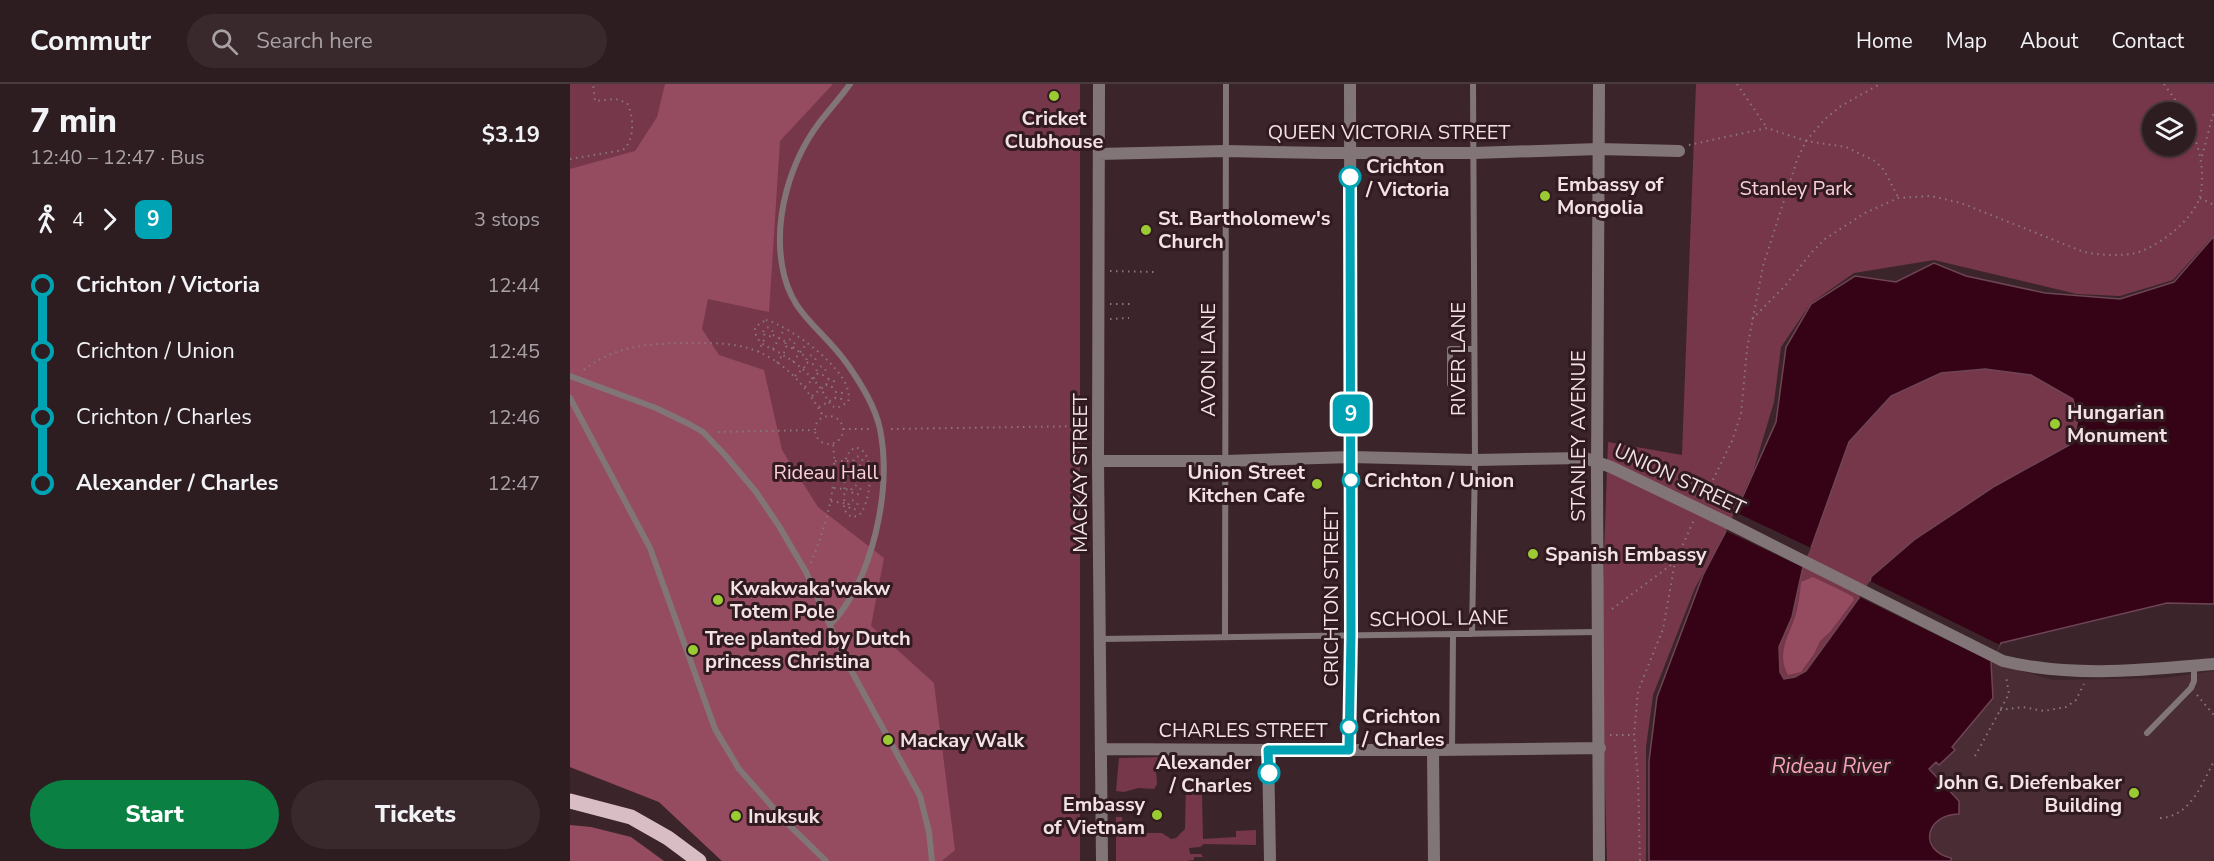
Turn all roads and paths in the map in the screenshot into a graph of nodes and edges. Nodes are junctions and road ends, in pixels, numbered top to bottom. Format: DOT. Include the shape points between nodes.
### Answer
graph roads {
  1 [pos="593,84"];
  2 [pos="849,84"];
  3 [pos="1099,84"];
  4 [pos="1226,84"];
  5 [pos="1350,84"];
  6 [pos="1473,84"];
  7 [pos="1599,84"];
  8 [pos="1737,84"];
  9 [pos="1880,84"];
  10 [pos="2171,84"];
  11 [pos="2165,86"];
  12 [pos="2176,102"];
  13 [pos="2214,111"];
  14 [pos="1767,128"];
  15 [pos="2196,140"];
  16 [pos="1806,141"];
  17 [pos="1599,149"];
  18 [pos="1225,151"];
  19 [pos="1679,151"];
  20 [pos="1350,153"];
  21 [pos="1473,153"];
  22 [pos="1099,154"];
  23 [pos="570,159"];
  24 [pos="2202,159"];
  25 [pos="1898,198"];
  26 [pos="2200,198"];
  27 [pos="2214,205"];
  28 [pos="1110,271"];
  29 [pos="1154,272"];
  30 [pos="1110,304"];
  31 [pos="1131,304"];
  32 [pos="1129,318"];
  33 [pos="1110,319"];
  34 [pos="1752,319"];
  35 [pos="772,322"];
  36 [pos="755,327"];
  37 [pos="770,328"];
  38 [pos="784,328"];
  39 [pos="764,331"];
  40 [pos="772,334"];
  41 [pos="796,334"];
  42 [pos="766,336"];
  43 [pos="779,338"];
  44 [pos="792,341"];
  45 [pos="786,342"];
  46 [pos="807,343"];
  47 [pos="762,344"];
  48 [pos="793,346"];
  49 [pos="787,348"];
  50 [pos="773,349"];
  51 [pos="1474,349"];
  52 [pos="758,352"];
  53 [pos="800,352"];
  54 [pos="819,352"];
  55 [pos="783,354"];
  56 [pos="813,357"];
  57 [pos="807,358"];
  58 [pos="793,362"];
  59 [pos="777,363"];
  60 [pos="814,363"];
  61 [pos="830,363"];
  62 [pos="808,364"];
  63 [pos="818,368"];
  64 [pos="802,369"];
  65 [pos="825,369"];
  66 [pos="818,374"];
  67 [pos="824,374"];
  68 [pos="795,376"];
  69 [pos="840,376"];
  70 [pos="573,377"];
  71 [pos="813,379"];
  72 [pos="828,379"];
  73 [pos="834,381"];
  74 [pos="1450,384"];
  75 [pos="826,385"];
  76 [pos="833,386"];
  77 [pos="805,387"];
  78 [pos="821,389"];
  79 [pos="849,390"];
  80 [pos="836,392"];
  81 [pos="842,393"];
  82 [pos="811,396"];
  83 [pos="570,398"];
  84 [pos="834,398"];
  85 [pos="841,399"];
  86 [pos="828,402"];
  87 [pos="844,406"];
  88 [pos="818,407"];
  89 [pos="823,416"];
  90 [pos="1098,426"];
  91 [pos="843,429"];
  92 [pos="814,430"];
  93 [pos="880,430"];
  94 [pos="703,432"];
  95 [pos="833,444"];
  96 [pos="857,448"];
  97 [pos="857,456"];
  98 [pos="1351,457"];
  99 [pos="862,460"];
  100 [pos="870,460"];
  101 [pos="1474,460"];
  102 [pos="835,461"];
  103 [pos="845,461"];
  104 [pos="854,461"];
  105 [pos="1098,461"];
  106 [pos="1225,461"];
  107 [pos="1597,461"];
  108 [pos="858,465"];
  109 [pos="858,471"];
  110 [pos="835,475"];
  111 [pos="846,475"];
  112 [pos="854,476"];
  113 [pos="862,476"];
  114 [pos="869,476"];
  115 [pos="857,480"];
  116 [pos="857,486"];
  117 [pos="834,488"];
  118 [pos="845,489"];
  119 [pos="852,490"];
  120 [pos="861,491"];
  121 [pos="868,492"];
  122 [pos="855,495"];
  123 [pos="831,501"];
  124 [pos="854,501"];
  125 [pos="843,503"];
  126 [pos="849,504"];
  127 [pos="858,506"];
  128 [pos="865,508"];
  129 [pos="852,509"];
  130 [pos="1699,509"];
  131 [pos="851,517"];
  132 [pos="1675,562"];
  133 [pos="806,572"];
  134 [pos="1597,619"];
  135 [pos="830,625"];
  136 [pos="1597,633"];
  137 [pos="1472,634"];
  138 [pos="1351,635"];
  139 [pos="1453,635"];
  140 [pos="1225,636"];
  141 [pos="1101,639"];
  142 [pos="1999,659"];
  143 [pos="2214,664"];
  144 [pos="2194,666"];
  145 [pos="2088,672"];
  146 [pos="2191,688"];
  147 [pos="2000,710"];
  148 [pos="2214,716"];
  149 [pos="2147,733"];
  150 [pos="1611,735"];
  151 [pos="1634,735"];
  152 [pos="1600,748"];
  153 [pos="1102,749"];
  154 [pos="1268,750"];
  155 [pos="1349,750"];
  156 [pos="1433,750"];
  157 [pos="1452,750"];
  158 [pos="1976,756"];
  159 [pos="2214,761"];
  160 [pos="570,801"];
  161 [pos="2160,818"];
  162 [pos="699,861"];
  163 [pos="826,861"];
  164 [pos="932,861"];
  165 [pos="1102,861"];
  166 [pos="1270,861"];
  167 [pos="1434,861"];
  168 [pos="1599,861"];
  169 [pos="1640,861"];
  1 -- 23 [label="path" via="595,101 616,99 627,103 631,137 623,150"];
  2 -- 93 [label="lane" via="818,124 795,166 783,205 780,248 784,278 793,301 846,361 867,396"];
  3 -- 22 [label="street, MACKAY STREET"];
  4 -- 18 [label="lane, AVON LANE"];
  5 -- 20 [label="street, CRICHTON STREET"];
  6 -- 21 [label="lane, RIVER LANE"];
  7 -- 17 [label="street, STANLEY AVENUE"];
  8 -- 14 [label="path"];
  9 -- 16 [label="path" via="1841,106"];
  10 -- 11 [label="path"];
  11 -- 12 [label="path"];
  13 -- 24 [label="path"];
  14 -- 16 [label="path"];
  14 -- 19 [label="path" via="1684,146"];
  15 -- 24 [label="path"];
  16 -- 25 [label="path" via="1846,147 1875,161"];
  16 -- 34 [label="path" via="1762,266"];
  17 -- 19 [label="street, QUEEN VICTORIA STREET"];
  17 -- 21 [label="street, QUEEN VICTORIA STREET"];
  17 -- 107 [label="street, STANLEY AVENUE"];
  18 -- 20 [label="street, QUEEN VICTORIA STREET"];
  18 -- 22 [label="street, QUEEN VICTORIA STREET"];
  18 -- 106 [label="lane, AVON LANE"];
  20 -- 21 [label="street, QUEEN VICTORIA STREET"];
  20 -- 98 [label="street, CRICHTON STREET"];
  21 -- 51 [label="lane, RIVER LANE"];
  22 -- 90 [label="street, MACKAY STREET"];
  24 -- 26 [label="path"];
  25 -- 26 [label="path" via="1930,196 1961,203 2066,245 2104,255 2137,252 2162,240 2182,224"];
  25 -- 34 [label="path" via="1865,213 1825,239"];
  26 -- 27 [label="path"];
  28 -- 29 [label="path"];
  30 -- 31 [label="path"];
  32 -- 33 [label="path"];
  34 -- 130 [label="path" via="1742,414"];
  35 -- 36 [label="path" via="766,320"];
  35 -- 37 [label="path"];
  35 -- 38 [label="path"];
  36 -- 39 [label="path"];
  36 -- 47 [label="path"];
  37 -- 39 [label="path"];
  37 -- 40 [label="path"];
  38 -- 41 [label="path"];
  38 -- 43 [label="path"];
  39 -- 42 [label="path"];
  40 -- 42 [label="path"];
  40 -- 43 [label="path"];
  41 -- 44 [label="path"];
  41 -- 46 [label="path"];
  42 -- 47 [label="path"];
  43 -- 45 [label="path"];
  43 -- 50 [label="path"];
  44 -- 45 [label="path"];
  44 -- 48 [label="path"];
  45 -- 49 [label="path"];
  46 -- 53 [label="path"];
  46 -- 54 [label="path"];
  47 -- 50 [label="path"];
  47 -- 52 [label="path"];
  48 -- 49 [label="path"];
  48 -- 53 [label="path"];
  49 -- 55 [label="path"];
  50 -- 55 [label="path"];
  51 -- 74 [label="lane" via="1450,349"];
  51 -- 101 [label="lane, RIVER LANE"];
  52 -- 59 [label="path"];
  52 -- 70 [label="path" via="728,344 638,346 616,351"];
  53 -- 57 [label="path"];
  53 -- 58 [label="path"];
  54 -- 56 [label="path"];
  54 -- 61 [label="path"];
  55 -- 58 [label="path"];
  55 -- 59 [label="path"];
  56 -- 57 [label="path"];
  56 -- 60 [label="path"];
  57 -- 62 [label="path"];
  58 -- 64 [label="path"];
  59 -- 68 [label="path"];
  60 -- 62 [label="path"];
  60 -- 63 [label="path"];
  61 -- 65 [label="path"];
  61 -- 69 [label="path"];
  62 -- 64 [label="path"];
  63 -- 65 [label="path"];
  63 -- 66 [label="path"];
  64 -- 68 [label="path"];
  64 -- 71 [label="path"];
  65 -- 67 [label="path"];
  66 -- 67 [label="path"];
  66 -- 71 [label="path"];
  67 -- 72 [label="path"];
  68 -- 77 [label="path"];
  69 -- 73 [label="path"];
  69 -- 79 [label="path"];
  70 -- 94 [label="lane" via="656,408"];
  71 -- 77 [label="path"];
  71 -- 78 [label="path"];
  72 -- 73 [label="path"];
  72 -- 75 [label="path"];
  73 -- 76 [label="path"];
  75 -- 76 [label="path"];
  75 -- 78 [label="path"];
  76 -- 80 [label="path"];
  77 -- 82 [label="path"];
  78 -- 82 [label="path"];
  78 -- 86 [label="path"];
  79 -- 81 [label="path"];
  79 -- 87 [label="path"];
  80 -- 81 [label="path"];
  80 -- 84 [label="path"];
  81 -- 85 [label="path"];
  82 -- 88 [label="path"];
  83 -- 163 [label="lane" via="650,548 715,729 739,769"];
  84 -- 85 [label="path"];
  84 -- 86 [label="path"];
  85 -- 87 [label="path"];
  86 -- 87 [label="path" via="837,408"];
  86 -- 88 [label="path"];
  88 -- 89 [label="path"];
  89 -- 91 [label="path" via="836,417"];
  89 -- 92 [label="path"];
  90 -- 93 [label="path"];
  90 -- 105 [label="street, MACKAY STREET"];
  91 -- 93 [label="path"];
  91 -- 95 [label="path"];
  92 -- 94 [label="path"];
  92 -- 95 [label="path" via="820,441"];
  93 -- 135 [label="lane" via="882,488 872,546 848,603"];
  94 -- 133 [label="lane" via="756,492"];
  95 -- 102 [label="path"];
  96 -- 97 [label="path"];
  96 -- 100 [label="path" via="867,453"];
  96 -- 103 [label="path" via="850,450"];
  97 -- 99 [label="path"];
  97 -- 104 [label="path"];
  98 -- 101 [label="street, UNION STREET"];
  98 -- 106 [label="street, UNION STREET"];
  98 -- 138 [label="street, CRICHTON STREET"];
  99 -- 100 [label="path"];
  99 -- 108 [label="path"];
  100 -- 114 [label="path"];
  101 -- 107 [label="street, UNION STREET" via="1578,457"];
  101 -- 137 [label="lane, RIVER LANE"];
  102 -- 103 [label="path"];
  102 -- 110 [label="path"];
  103 -- 104 [label="path"];
  103 -- 111 [label="path"];
  104 -- 108 [label="path"];
  105 -- 106 [label="street, UNION STREET"];
  105 -- 141 [label="street, MACKAY STREET"];
  106 -- 140 [label="lane, AVON LANE"];
  107 -- 130 [label="street, UNION STREET"];
  107 -- 134 [label="street, STANLEY AVENUE"];
  108 -- 109 [label="path"];
  109 -- 112 [label="path"];
  109 -- 113 [label="path"];
  110 -- 111 [label="path"];
  110 -- 117 [label="path"];
  111 -- 112 [label="path"];
  111 -- 118 [label="path"];
  112 -- 115 [label="path"];
  113 -- 114 [label="path"];
  113 -- 115 [label="path"];
  114 -- 121 [label="path"];
  115 -- 116 [label="path"];
  116 -- 119 [label="path"];
  116 -- 120 [label="path"];
  117 -- 118 [label="path"];
  117 -- 123 [label="path"];
  118 -- 119 [label="path"];
  118 -- 125 [label="path"];
  119 -- 122 [label="path"];
  120 -- 121 [label="path"];
  120 -- 122 [label="path"];
  121 -- 128 [label="path"];
  122 -- 124 [label="path"];
  123 -- 125 [label="path"];
  123 -- 133 [label="path"];
  124 -- 126 [label="path"];
  124 -- 127 [label="path"];
  125 -- 126 [label="path"];
  125 -- 131 [label="path"];
  126 -- 129 [label="path"];
  127 -- 128 [label="path"];
  127 -- 129 [label="path"];
  128 -- 131 [label="path"];
  129 -- 131 [label="path"];
  130 -- 132 [label="path"];
  130 -- 142 [label="street, UNION STREET"];
  132 -- 134 [label="path"];
  132 -- 151 [label="path" via="1663,629 1638,691"];
  133 -- 135 [label="lane"];
  134 -- 136 [label="street, STANLEY AVENUE"];
  135 -- 164 [label="lane" via="920,796 930,832"];
  136 -- 137 [label="lane, SCHOOL LANE"];
  136 -- 152 [label="street, STANLEY AVENUE"];
  137 -- 139 [label="lane, SCHOOL LANE"];
  138 -- 139 [label="lane, SCHOOL LANE"];
  138 -- 140 [label="lane, SCHOOL LANE"];
  138 -- 155 [label="street, CRICHTON STREET"];
  139 -- 157 [label="lane"];
  140 -- 141 [label="lane, SCHOOL LANE"];
  141 -- 153 [label="street, MACKAY STREET"];
  142 -- 145 [label="street, UNION STREET" via="2033,669"];
  142 -- 147 [label="path" via="2009,694"];
  143 -- 144 [label="street, UNION STREET"];
  144 -- 145 [label="street, UNION STREET"];
  144 -- 146 [label="lane"];
  145 -- 147 [label="path" via="2076,700 2066,707"];
  146 -- 148 [label="path"];
  146 -- 149 [label="lane"];
  147 -- 158 [label="path"];
  150 -- 151 [label="path"];
  151 -- 169 [label="path"];
  152 -- 157 [label="street, CHARLES STREET"];
  152 -- 168 [label="street, STANLEY AVENUE"];
  153 -- 154 [label="street, CHARLES STREET"];
  153 -- 165 [label="street, MACKAY STREET"];
  154 -- 155 [label="street, CHARLES STREET"];
  154 -- 166 [label="street"];
  155 -- 156 [label="street, CHARLES STREET"];
  156 -- 157 [label="street, CHARLES STREET"];
  156 -- 167 [label="street"];
  159 -- 161 [label="path" via="2190,803 2169,818"];
  160 -- 162 [label="main road" via="631,818"];
}
